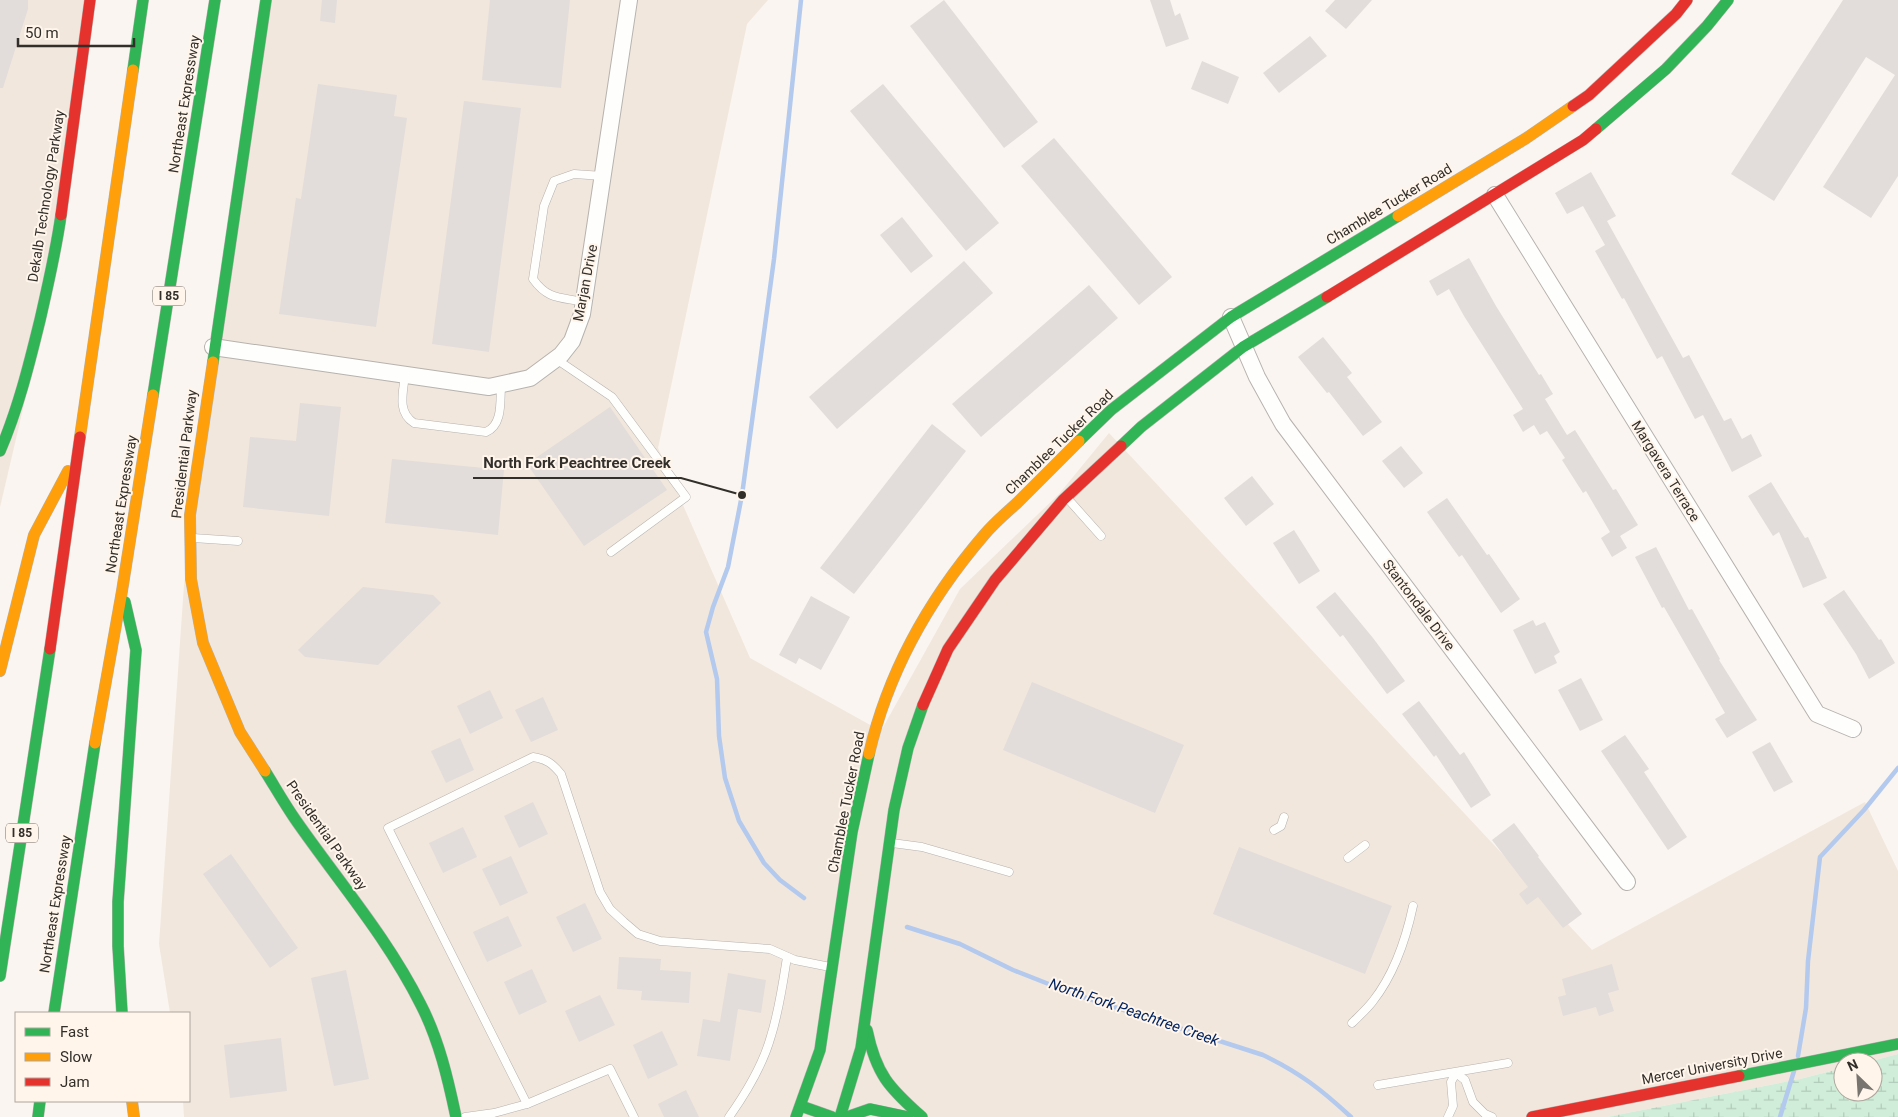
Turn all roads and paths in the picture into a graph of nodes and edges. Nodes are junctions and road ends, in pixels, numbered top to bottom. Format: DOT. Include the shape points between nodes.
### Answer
graph roads {
  1 [pos="90,0"];
  2 [pos="143,0"];
  3 [pos="215,0"];
  4 [pos="266,0"];
  5 [pos="629,0"];
  6 [pos="1688,0"];
  7 [pos="1728,0"];
  8 [pos="603,176"];
  9 [pos="1495,195"];
  10 [pos="584,302"];
  11 [pos="1231,317"];
  12 [pos="214,347"];
  13 [pos="1243,347"];
  14 [pos="556,359"];
  15 [pos="404,376"];
  16 [pos="501,385"];
  17 [pos="0,451"];
  18 [pos="76,454"];
  19 [pos="1066,497"];
  20 [pos="1101,536"];
  21 [pos="190,538"];
  22 [pos="238,541"];
  23 [pos="611,552"];
  24 [pos="122,591"];
  25 [pos="0,671"];
  26 [pos="1853,729"];
  27 [pos="1284,818"];
  28 [pos="1274,830"];
  29 [pos="890,843"];
  30 [pos="1365,845"];
  31 [pos="1348,858"];
  32 [pos="1009,872"];
  33 [pos="1627,882"];
  34 [pos="1413,906"];
  35 [pos="787,957"];
  36 [pos="832,968"];
  37 [pos="0,976"];
  38 [pos="54,1012"];
  39 [pos="122,1012"];
  40 [pos="865,1022"];
  41 [pos="1352,1023"];
  42 [pos="1898,1044"];
  43 [pos="1508,1063"];
  44 [pos="1456,1073"];
  45 [pos="1378,1085"];
  46 [pos="40,1102"];
  47 [pos="132,1102"];
  48 [pos="527,1104"];
  49 [pos="801,1106"];
  50 [pos="494,1115"];
  51 [pos="38,1117"];
  52 [pos="134,1117"];
  53 [pos="456,1117"];
  54 [pos="465,1117"];
  55 [pos="634,1117"];
  56 [pos="728,1117"];
  57 [pos="796,1117"];
  58 [pos="832,1117"];
  59 [pos="840,1117"];
  60 [pos="848,1117"];
  61 [pos="908,1117"];
  62 [pos="922,1117"];
  63 [pos="1448,1117"];
  64 [pos="1492,1117"];
  65 [pos="1532,1117"];
  1 -- 17 [label="main road, Dekalb Technology Parkway" via="56,251 14,421"];
  2 -- 18 [label="main road, I 85"];
  3 -- 24 [label="main road, Northeast Expressway / I 85"];
  4 -- 12 [label="main road, Presidential Parkway"];
  5 -- 8 [label="street, Marjan Drive"];
  6 -- 11 [label="main road, Chamblee Tucker Road" via="1589,95 1525,139"];
  7 -- 9 [label="main road" via="1666,69 1583,140"];
  8 -- 10 [label="street, Marjan Drive"];
  8 -- 10 [label="lane" via="574,174 554,181 544,206 533,279 549,295"];
  9 -- 13 [label="main road"];
  9 -- 26 [label="street, Margavera Terrace" via="1817,714"];
  10 -- 14 [label="street, Marjan Drive" via="572,341"];
  11 -- 13 [label="street, Stantondale Drive"];
  11 -- 36 [label="main road, Chamblee Tucker Road" via="1111,410 985,534 938,594 893,680 874,734 852,832"];
  12 -- 15 [label="street, Marjan Drive"];
  12 -- 21 [label="main road, Presidential Parkway" via="190,515"];
  13 -- 19 [label="main road" via="1141,426"];
  13 -- 33 [label="street, Stantondale Drive" via="1283,424"];
  14 -- 16 [label="street, Marjan Drive" via="530,378"];
  14 -- 23 [label="lane" via="612,397 686,497"];
  15 -- 16 [label="street, Marjan Drive" via="489,388"];
  15 -- 16 [label="lane" via="402,403 408,419 414,423 486,432 497,424"];
  18 -- 25 [label="main road" via="34,535"];
  18 -- 37 [label="main road, I 85"];
  19 -- 20 [label="lane"];
  19 -- 29 [label="main road" via="995,580 948,649 927,694 908,748"];
  21 -- 22 [label="lane"];
  21 -- 53 [label="main road, Presidential Parkway" via="191,579 204,643 240,732 295,819 392,953 422,1006 439,1048"];
  24 -- 38 [label="main road, Northeast Expressway / I 85" via="92,757"];
  24 -- 39 [label="main road" via="136,650 118,902"];
  27 -- 28 [label="lane" via="1281,826"];
  29 -- 32 [label="lane" via="922,847"];
  29 -- 40 [label="main road"];
  30 -- 31 [label="lane"];
  34 -- 41 [label="lane" via="1396,964 1373,1001"];
  35 -- 36 [label="lane"];
  35 -- 48 [label="lane" via="770,949 660,941 638,934 610,909 600,892 561,774 544,759 533,757 388,828"];
  35 -- 56 [label="lane" via="771,1036 753,1078"];
  36 -- 49 [label="main road, Chamblee Tucker Road" via="820,1050"];
  40 -- 59 [label="main road" via="861,1048"];
  40 -- 62 [label="main road" via="874,1060 885,1079 898,1096"];
  42 -- 65 [label="main road, Mercer University Drive"];
  43 -- 44 [label="lane"];
  44 -- 45 [label="lane"];
  44 -- 63 [label="lane" via="1451,1082 1453,1106"];
  44 -- 64 [label="lane" via="1465,1080 1473,1102"];
  46 -- 51 [label="main road"];
  47 -- 52 [label="main road"];
  48 -- 50 [label="lane"];
  48 -- 55 [label="lane" via="610,1069"];
  49 -- 57 [label="main road, Chamblee Tucker Road"];
  49 -- 58 [label="main road"];
  50 -- 54 [label="lane"];
  60 -- 61 [label="main road" via="870,1109"];
}
